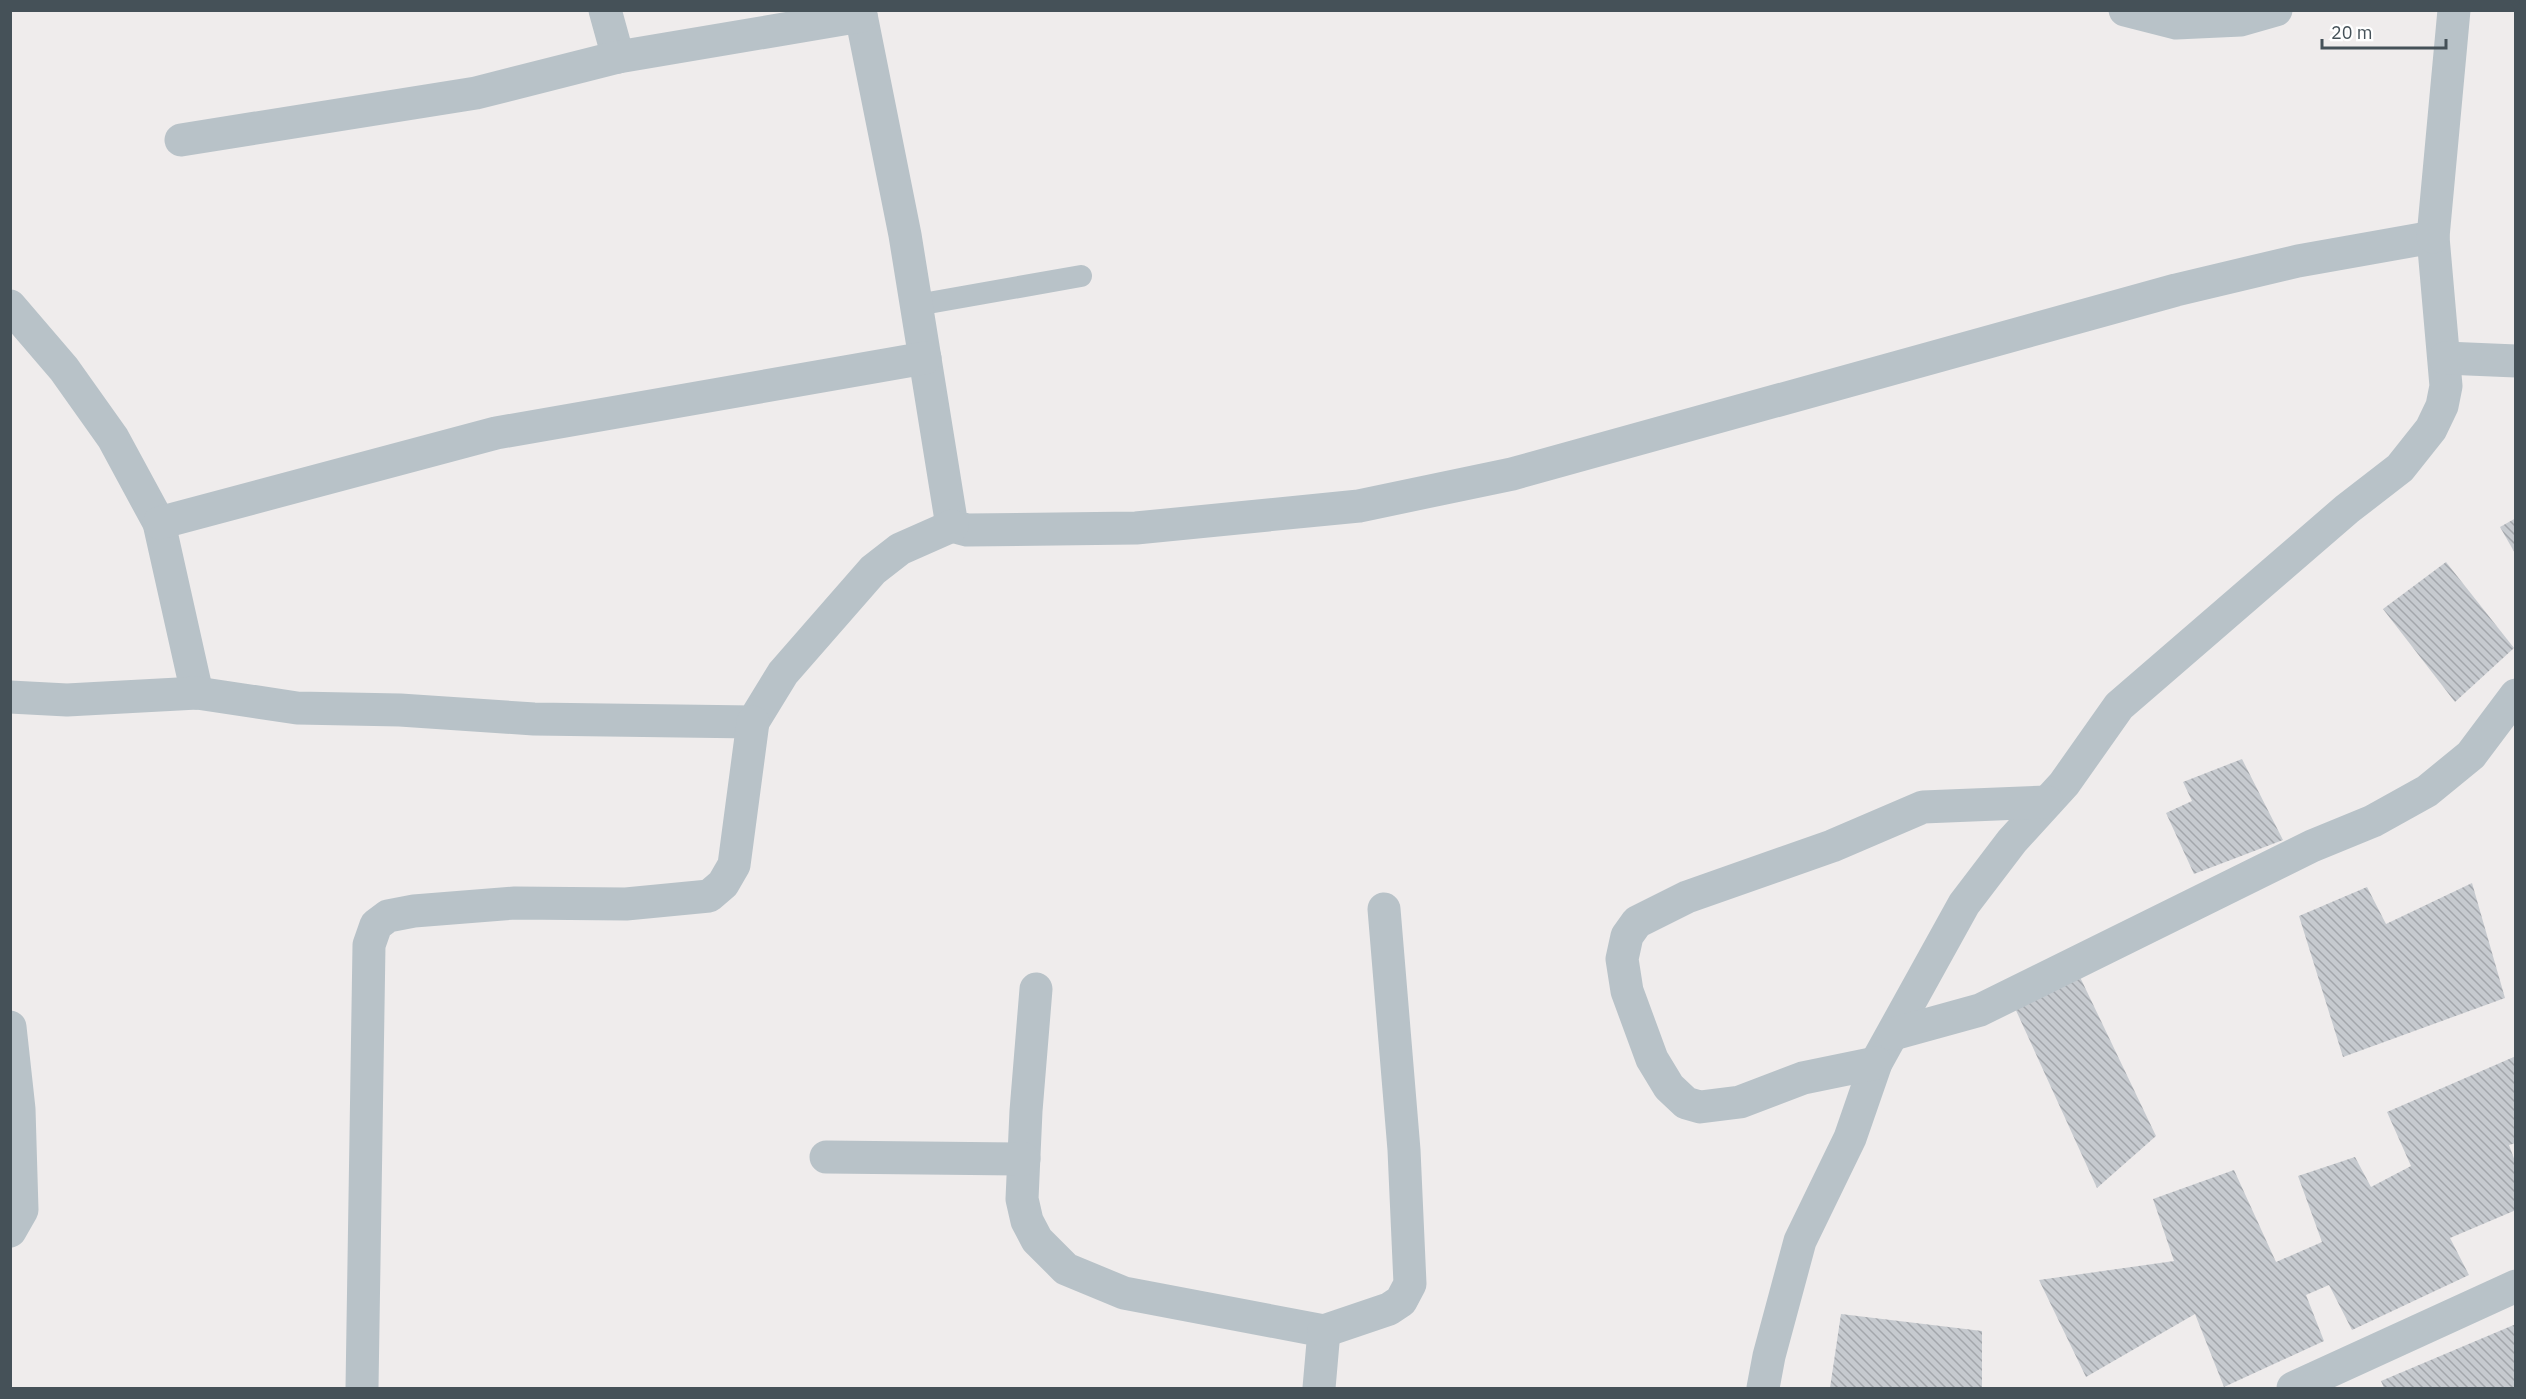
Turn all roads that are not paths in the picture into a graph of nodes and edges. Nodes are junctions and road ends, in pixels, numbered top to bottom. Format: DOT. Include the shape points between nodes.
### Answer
graph roads {
  1 [pos="605,10"];
  2 [pos="2125,10"];
  3 [pos="2276,10"];
  4 [pos="2454,10"];
  5 [pos="861,14"];
  6 [pos="618,57"];
  7 [pos="181,140"];
  8 [pos="2433,237"];
  9 [pos="1081,276"];
  10 [pos="917,305"];
  11 [pos="10,306"];
  12 [pos="925,358"];
  13 [pos="2445,358"];
  14 [pos="2516,361"];
  15 [pos="159,524"];
  16 [pos="952,526"];
  17 [pos="197,693"];
  18 [pos="2516,694"];
  19 [pos="10,697"];
  20 [pos="753,722"];
  21 [pos="2047,802"];
  22 [pos="1384,909"];
  23 [pos="1036,989"];
  24 [pos="10,1027"];
  25 [pos="1893,1034"];
  26 [pos="1876,1063"];
  27 [pos="825,1157"];
  28 [pos="1023,1159"];
  29 [pos="10,1230"];
  30 [pos="2516,1286"];
  31 [pos="1324,1331"];
  32 [pos="362,1389"];
  33 [pos="1319,1389"];
  34 [pos="1763,1389"];
  35 [pos="2293,1389"];
  1 -- 6 [label="street"];
  2 -- 3 [label="street" via="2175,23 2241,20"];
  4 -- 8 [label="street"];
  5 -- 6 [label="street"];
  5 -- 10 [label="street"];
  6 -- 7 [label="street" via="476,93"];
  8 -- 13 [label="street"];
  8 -- 16 [label="street" via="2298,261 2176,290 1512,474 1359,506 1136,528 967,530"];
  9 -- 10 [label="lane"];
  10 -- 12 [label="street"];
  11 -- 15 [label="street" via="64,369 113,438"];
  12 -- 15 [label="street" via="496,434"];
  12 -- 16 [label="street"];
  13 -- 14 [label="street"];
  13 -- 21 [label="street" via="2442,406 2432,429 2400,468 2119,706"];
  15 -- 17 [label="street"];
  16 -- 20 [label="street" via="900,549 873,570 783,673"];
  17 -- 19 [label="street" via="67,700"];
  17 -- 20 [label="street" via="297,708 534,719"];
  18 -- 25 [label="street" via="2471,755 2427,791 2373,821 2291,856 1980,1010"];
  20 -- 32 [label="street" via="734,865 710,896 626,904 515,903 414,911 388,916 376,925 369,945"];
  21 -- 25 [label="street" via="1964,904"];
  21 -- 26 [label="street" via="1923,807 1832,846 1687,897 1637,921 1627,936 1622,959 1627,991 1652,1059 1669,1087 1686,1103 1700,1107 1740,1102 1803,1078"];
  22 -- 31 [label="street" via="1404,1150 1410,1284 1401,1301 1389,1309"];
  23 -- 28 [label="street"];
  24 -- 29 [label="street" via="19,1109 22,1210"];
  25 -- 26 [label="street"];
  26 -- 34 [label="street" via="1850,1137 1800,1241 1768,1356"];
  27 -- 28 [label="street"];
  28 -- 31 [label="street" via="1022,1199 1027,1221 1037,1240 1066,1269 1124,1293"];
  30 -- 35 [label="street"];
  31 -- 33 [label="street"];
}
